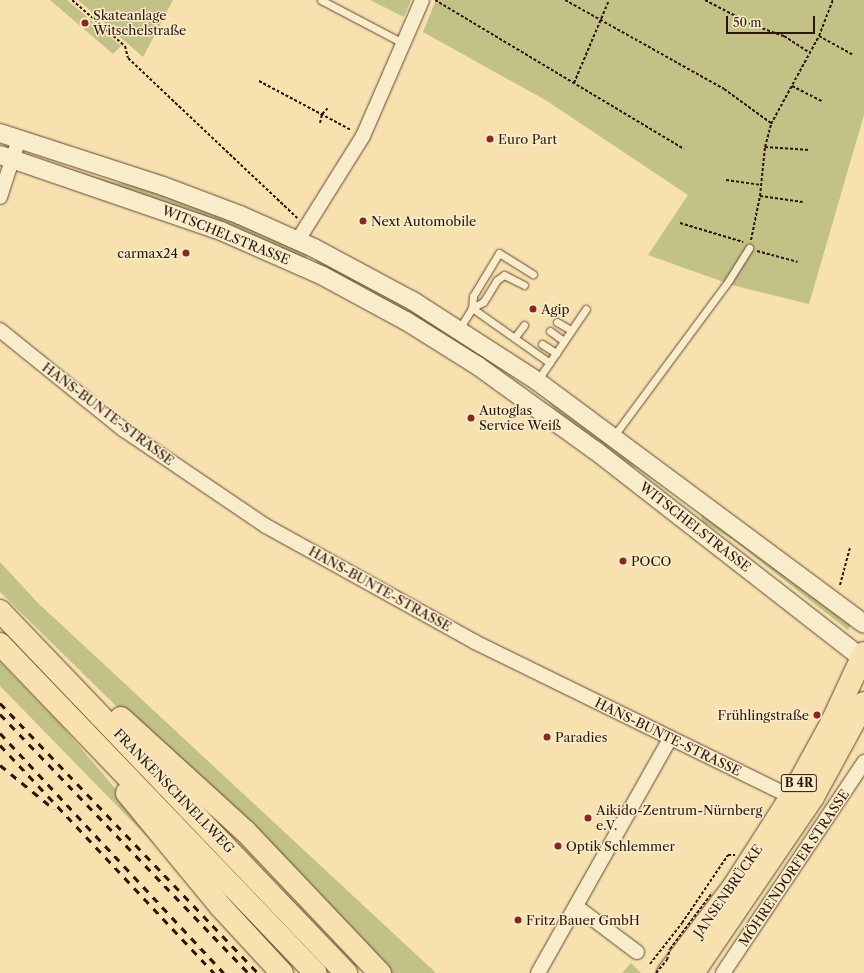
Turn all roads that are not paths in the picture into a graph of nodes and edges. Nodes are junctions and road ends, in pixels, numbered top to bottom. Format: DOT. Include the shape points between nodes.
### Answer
graph roads {
  1 [pos="321,0"];
  2 [pos="422,0"];
  3 [pos="403,43"];
  4 [pos="0,133"];
  5 [pos="19,139"];
  6 [pos="6,157"];
  7 [pos="0,196"];
  8 [pos="301,233"];
  9 [pos="749,248"];
  10 [pos="533,274"];
  11 [pos="524,285"];
  12 [pos="472,308"];
  13 [pos="586,309"];
  14 [pos="557,322"];
  15 [pos="455,326"];
  16 [pos="0,330"];
  17 [pos="571,330"];
  18 [pos="550,331"];
  19 [pos="528,334"];
  20 [pos="515,337"];
  21 [pos="564,341"];
  22 [pos="440,342"];
  23 [pos="542,344"];
  24 [pos="556,353"];
  25 [pos="550,362"];
  26 [pos="537,381"];
  27 [pos="525,399"];
  28 [pos="613,437"];
  29 [pos="699,500"];
  30 [pos="684,518"];
  31 [pos="0,611"];
  32 [pos="864,624"];
  33 [pos="0,644"];
  34 [pos="35,648"];
  35 [pos="863,656"];
  36 [pos="864,703"];
  37 [pos="78,724"];
  38 [pos="670,739"];
  39 [pos="864,762"];
  40 [pos="791,797"];
  41 [pos="724,901"];
  42 [pos="577,907"];
  43 [pos="637,952"];
  44 [pos="659,969"];
  45 [pos="282,973"];
  46 [pos="316,973"];
  47 [pos="346,973"];
  48 [pos="380,973"];
  49 [pos="538,973"];
  50 [pos="693,973"];
  51 [pos="723,973"];
  1 -- 3 [label="lane"];
  2 -- 3 [label="street"];
  3 -- 8 [label="street" via="363,136"];
  4 -- 5 [label="street, WITSCHELSTRASSE"];
  5 -- 6 [label="street"];
  5 -- 8 [label="street, WITSCHELSTRASSE"];
  6 -- 7 [label="street"];
  6 -- 22 [label="street, WITSCHELSTRASSE" via="162,209 246,241 335,282"];
  8 -- 15 [label="street, WITSCHELSTRASSE"];
  9 -- 28 [label="lane" via="729,280"];
  10 -- 12 [label="lane" via="500,253 473,296"];
  11 -- 12 [label="lane" via="504,275 483,302"];
  12 -- 15 [label="lane"];
  12 -- 20 [label="lane"];
  13 -- 17 [label="lane"];
  14 -- 17 [label="lane"];
  15 -- 22 [label="street"];
  15 -- 26 [label="street, WITSCHELSTRASSE"];
  16 -- 38 [label="street, HANS-BUNTE-STRASSE" via="124,430 266,526 475,642"];
  17 -- 21 [label="lane"];
  18 -- 21 [label="lane"];
  19 -- 20 [label="lane" via="523,327"];
  20 -- 25 [label="lane"];
  21 -- 24 [label="lane"];
  22 -- 27 [label="street, WITSCHELSTRASSE"];
  23 -- 24 [label="lane"];
  24 -- 25 [label="lane"];
  25 -- 26 [label="lane"];
  26 -- 27 [label="street"];
  26 -- 28 [label="street, WITSCHELSTRASSE"];
  27 -- 30 [label="street, WITSCHELSTRASSE"];
  28 -- 29 [label="street, WITSCHELSTRASSE"];
  29 -- 30 [label="street"];
  29 -- 32 [label="street, WITSCHELSTRASSE"];
  30 -- 35 [label="street, WITSCHELSTRASSE"];
  31 -- 34 [label="main road, FRANKENSCHNELLWEG"];
  33 -- 37 [label="main road, FRANKENSCHNELLWEG"];
  34 -- 47 [label="main road, FRANKENSCHNELLWEG"];
  34 -- 48 [label="main road" via="73,672 223,810"];
  35 -- 40 [label="main road, JANSENBRÜCKE / B 4R" via="832,722"];
  36 -- 41 [label="main road, JANSENBRÜCKE / B 4R" via="824,780"];
  37 -- 45 [label="main road" via="129,796 166,842"];
  37 -- 46 [label="main road, FRANKENSCHNELLWEG"];
  38 -- 40 [label="street, HANS-BUNTE-STRASSE"];
  38 -- 42 [label="street"];
  39 -- 51 [label="street, MÖHRENDORFER STRASSE"];
  40 -- 41 [label="main road, JANSENBRÜCKE / B 4R"];
  41 -- 44 [label="main road, JANSENBRÜCKE / B 4R"];
  41 -- 50 [label="main road, JANSENBRÜCKE / B 4R"];
  42 -- 43 [label="street"];
  42 -- 49 [label="street"];
}
